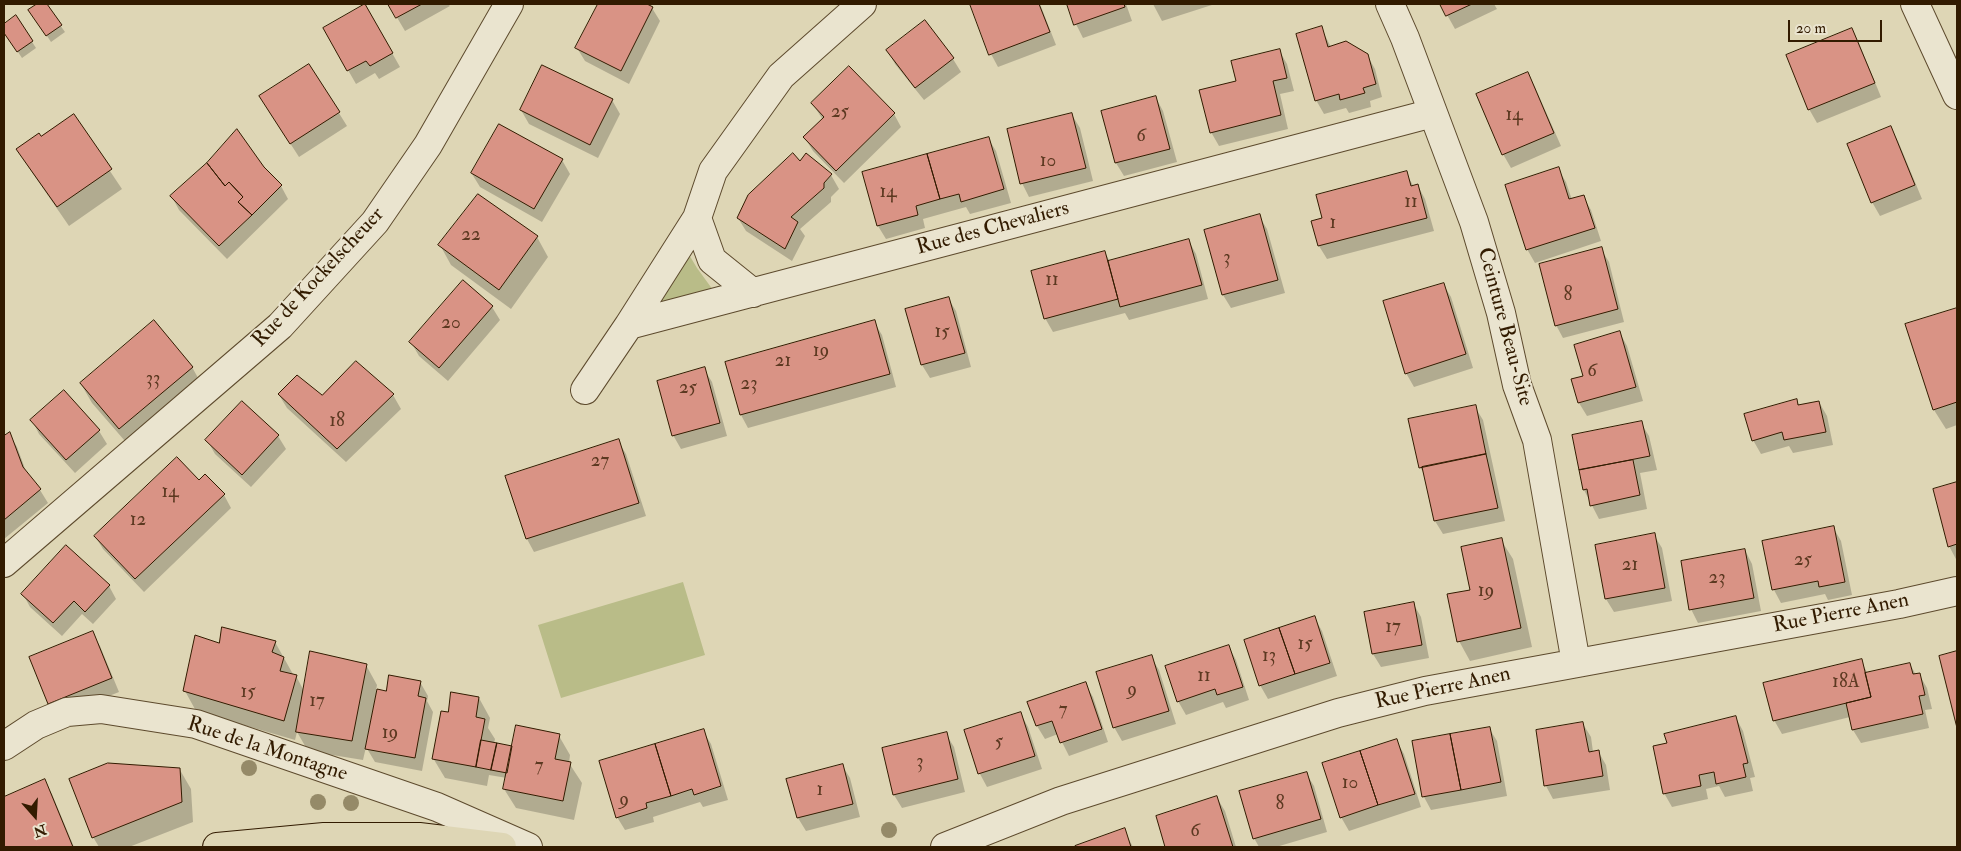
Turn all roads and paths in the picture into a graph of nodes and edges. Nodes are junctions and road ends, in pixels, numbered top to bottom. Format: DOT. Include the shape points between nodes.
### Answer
graph roads {
  1 [pos="509,4"];
  2 [pos="862,4"];
  3 [pos="1390,4"];
  4 [pos="1915,4"];
  5 [pos="1957,95"];
  6 [pos="1433,113"];
  7 [pos="697,218"];
  8 [pos="753,293"];
  9 [pos="629,325"];
  10 [pos="585,390"];
  11 [pos="4,563"];
  12 [pos="1957,590"];
  13 [pos="1576,663"];
  14 [pos="4,746"];
  15 [pos="323,842"];
  16 [pos="216,847"];
  17 [pos="502,847"];
  18 [pos="528,847"];
  19 [pos="945,847"];
  1 -- 11 [label="street, Rue de Kockelscheuer" via="428,145 369,229 280,326"];
  2 -- 7 [label="street" via="781,76 713,171"];
  3 -- 6 [label="street, Ceinture Beau-Site"];
  4 -- 5 [label="street"];
  6 -- 8 [label="street, Rue des Chevaliers"];
  6 -- 13 [label="street, Ceinture Beau-Site" via="1474,222 1501,313 1517,385 1537,440"];
  7 -- 8 [label="street" via="712,260"];
  7 -- 9 [label="street"];
  8 -- 9 [label="street, Rue des Chevaliers"];
  9 -- 10 [label="street"];
  12 -- 13 [label="street, Rue Pierre Anen" via="1899,604"];
  13 -- 19 [label="street, Rue Pierre Anen" via="1425,691 1338,712 1061,802"];
  14 -- 18 [label="street, Rue de la Montagne" via="36,725 67,712 101,708 196,724 437,807"];
  15 -- 16 [label="main road"];
  15 -- 17 [label="main road" via="419,837"];
}
